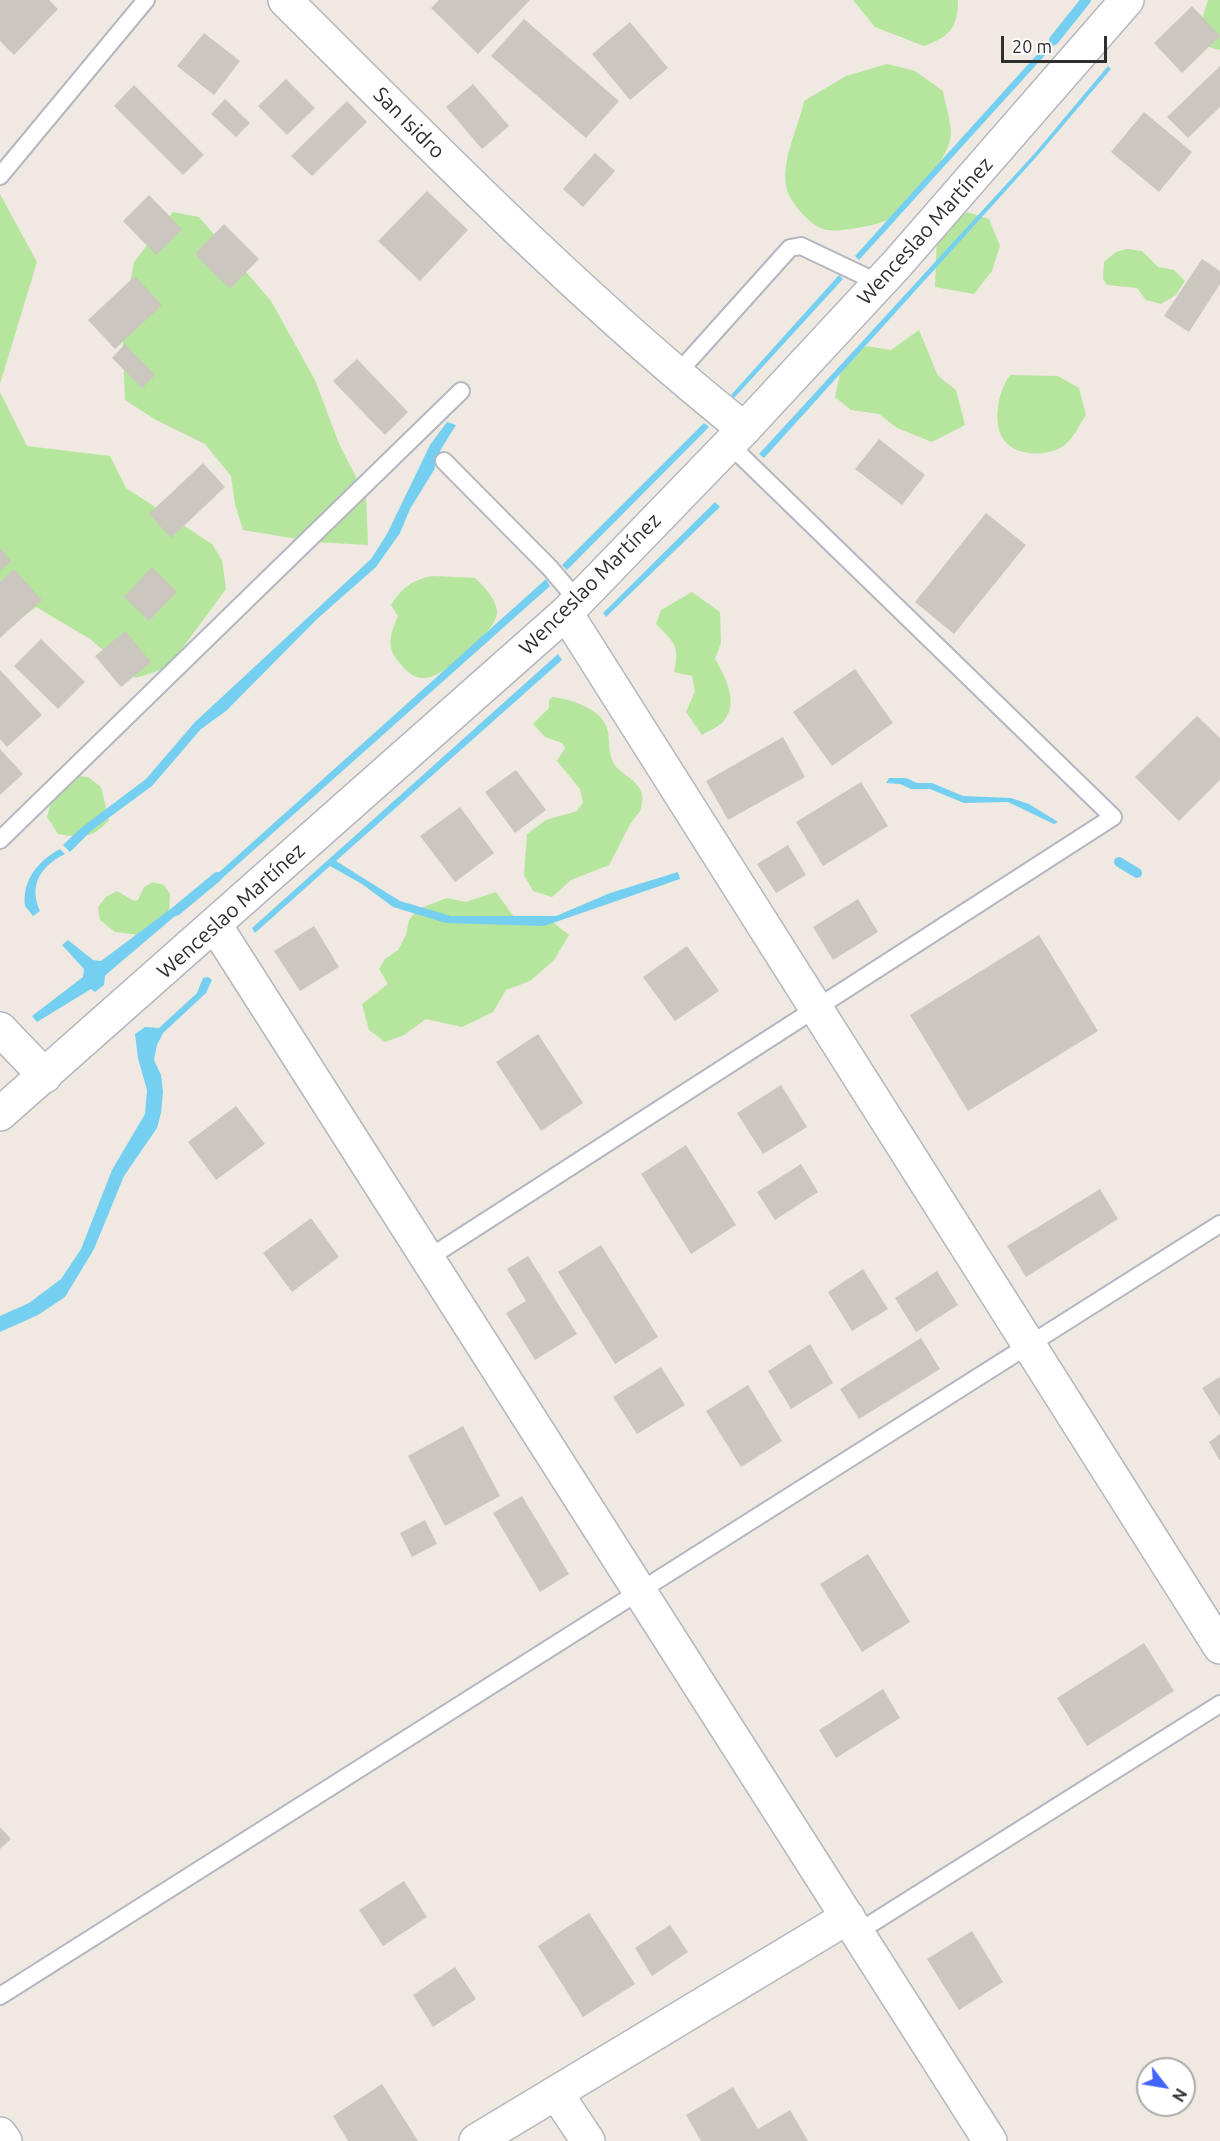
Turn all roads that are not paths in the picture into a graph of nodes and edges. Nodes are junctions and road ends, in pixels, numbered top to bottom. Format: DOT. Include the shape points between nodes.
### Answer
graph roads {
  1 [pos="146,0"];
  2 [pos="285,0"];
  3 [pos="1127,0"];
  4 [pos="0,176"];
  5 [pos="879,283"];
  6 [pos="676,375"];
  7 [pos="461,391"];
  8 [pos="736,437"];
  9 [pos="444,461"];
  10 [pos="571,607"];
  11 [pos="0,840"];
  12 [pos="215,925"];
  13 [pos="815,1007"];
  14 [pos="0,1029"];
  15 [pos="45,1076"];
  16 [pos="0,1113"];
  17 [pos="1220,1224"];
  18 [pos="428,1259"];
  19 [pos="1029,1345"];
  20 [pos="640,1591"];
  21 [pos="1220,1647"];
  22 [pos="1220,1704"];
  23 [pos="853,1925"];
  24 [pos="0,1996"];
  25 [pos="556,2093"];
  26 [pos="0,2134"];
  27 [pos="5,2141"];
  28 [pos="476,2141"];
  29 [pos="588,2141"];
  30 [pos="990,2141"];
  1 -- 4 [label="lane"];
  2 -- 6 [label="street, San Isidro" via="532,245"];
  3 -- 5 [label="street, Wenceslao Martínez"];
  5 -- 6 [label="lane" via="801,246 790,248"];
  5 -- 8 [label="street, Wenceslao Martínez"];
  6 -- 8 [label="street, San Isidro"];
  7 -- 11 [label="lane"];
  8 -- 10 [label="street, Wenceslao Martínez"];
  8 -- 13 [label="lane" via="1113,817"];
  9 -- 10 [label="lane" via="550,568"];
  10 -- 12 [label="street, Wenceslao Martínez"];
  10 -- 13 [label="street"];
  12 -- 15 [label="street, Wenceslao Martínez"];
  12 -- 18 [label="street"];
  13 -- 18 [label="lane"];
  13 -- 19 [label="street"];
  14 -- 15 [label="street"];
  15 -- 16 [label="street, Wenceslao Martínez"];
  17 -- 19 [label="lane"];
  18 -- 20 [label="street"];
  19 -- 20 [label="lane"];
  19 -- 21 [label="street"];
  20 -- 23 [label="street"];
  20 -- 24 [label="lane"];
  22 -- 23 [label="lane"];
  23 -- 25 [label="street"];
  23 -- 30 [label="street"];
  25 -- 28 [label="street"];
  25 -- 29 [label="street"];
  26 -- 27 [label="street"];
}
